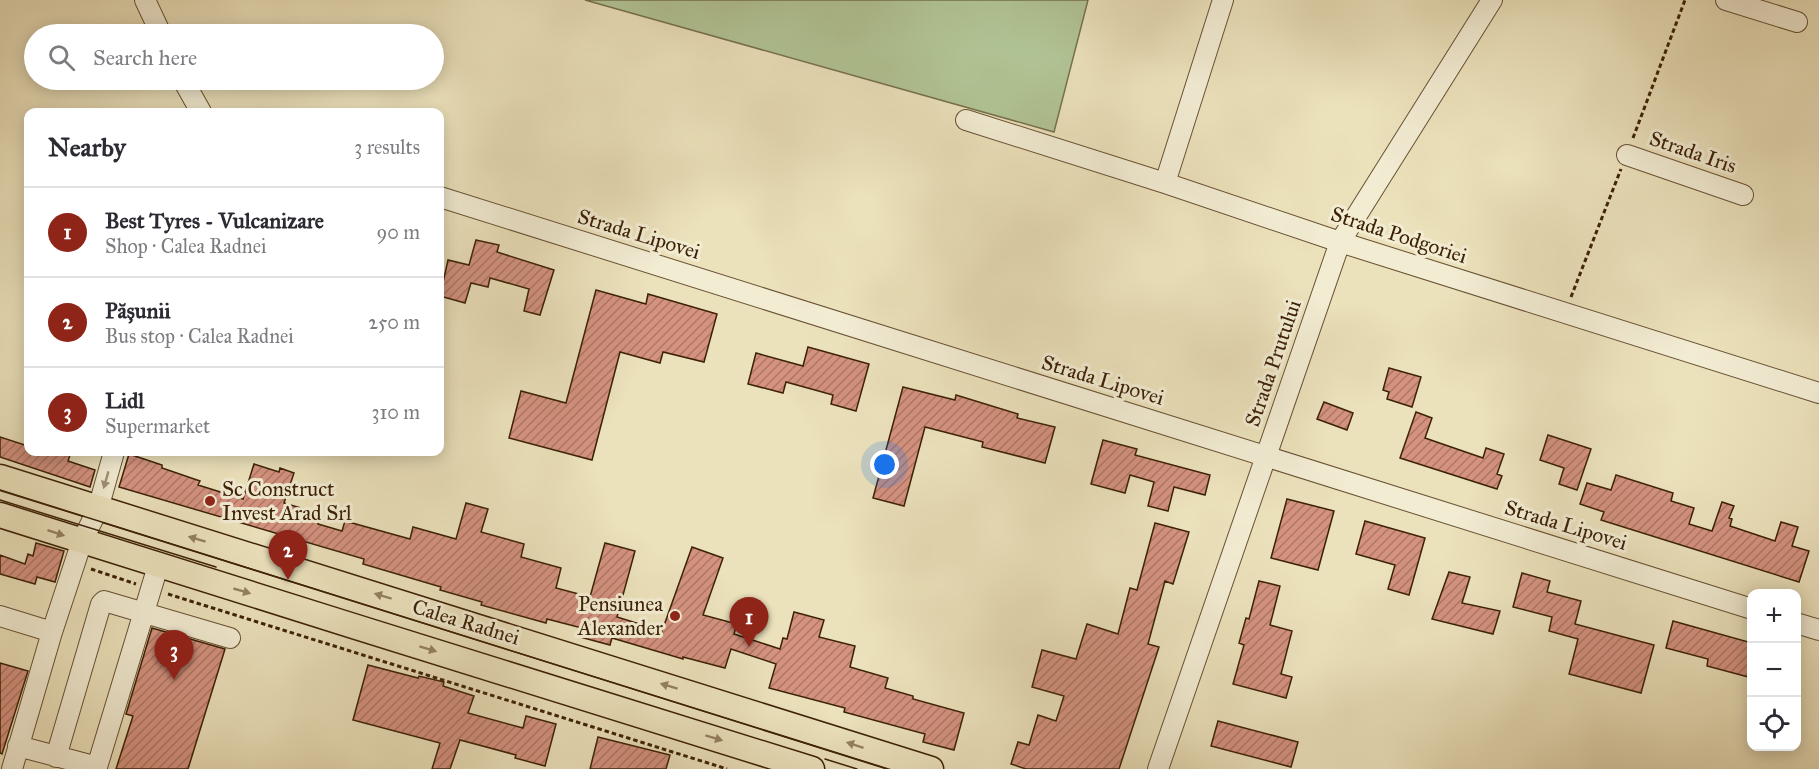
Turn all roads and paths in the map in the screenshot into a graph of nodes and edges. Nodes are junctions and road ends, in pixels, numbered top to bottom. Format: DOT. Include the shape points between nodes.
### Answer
graph roads {
  1 [pos="145,0"];
  2 [pos="1223,0"];
  3 [pos="1492,0"];
  4 [pos="1726,0"];
  5 [pos="1797,22"];
  6 [pos="156,24"];
  7 [pos="189,90"];
  8 [pos="199,108"];
  9 [pos="966,120"];
  10 [pos="1627,155"];
  11 [pos="1165,183"];
  12 [pos="1743,195"];
  13 [pos="444,198"];
  14 [pos="1340,242"];
  15 [pos="1819,393"];
  16 [pos="113,456"];
  17 [pos="1266,456"];
  18 [pos="0,477"];
  19 [pos="98,509"];
  20 [pos="0,515"];
  21 [pos="80,549"];
  22 [pos="155,577"];
  23 [pos="1747,607"];
  24 [pos="144,612"];
  25 [pos="0,616"];
  26 [pos="1801,624"];
  27 [pos="1819,630"];
  28 [pos="52,632"];
  29 [pos="230,638"];
  30 [pos="18,746"];
  31 [pos="56,757"];
  32 [pos="12,769"];
  33 [pos="727,769"];
  34 [pos="812,769"];
  35 [pos="931,769"];
  36 [pos="1158,769"];
  1 -- 6 [label="street"];
  2 -- 11 [label="street"];
  3 -- 14 [label="street, Strada Prutului"];
  4 -- 5 [label="street"];
  7 -- 8 [label="street"];
  9 -- 11 [label="street, Strada Podgoriei"];
  10 -- 12 [label="street, Strada Iris"];
  11 -- 14 [label="street, Strada Podgoriei"];
  13 -- 17 [label="street, Strada Lipovei"];
  14 -- 15 [label="street, Strada Podgoriei"];
  14 -- 17 [label="street, Strada Prutului"];
  16 -- 19 [label="street, one-way"];
  17 -- 23 [label="street, Strada Lipovei"];
  17 -- 36 [label="street, Strada Prutului"];
  18 -- 19 [label="main road, Calea Radnei"];
  19 -- 21 [label="street"];
  35 -- 19 [label="main road, Calea Radnei, one-way"];
  20 -- 21 [label="main road, Calea Radnei, one-way"];
  21 -- 22 [label="main road, Calea Radnei"];
  21 -- 22 [label="path" via="86,567"];
  21 -- 28 [label="street"];
  22 -- 24 [label="street"];
  22 -- 33 [label="path"];
  22 -- 34 [label="main road, Calea Radnei, one-way" via="261,596"];
  24 -- 29 [label="street"];
  24 -- 31 [label="street" via="99,764 93,767"];
  24 -- 31 [label="street" via="108,601 101,604"];
  25 -- 28 [label="street"];
  26 -- 27 [label="street"];
  28 -- 30 [label="street"];
  30 -- 31 [label="street"];
  30 -- 32 [label="street"];
}
